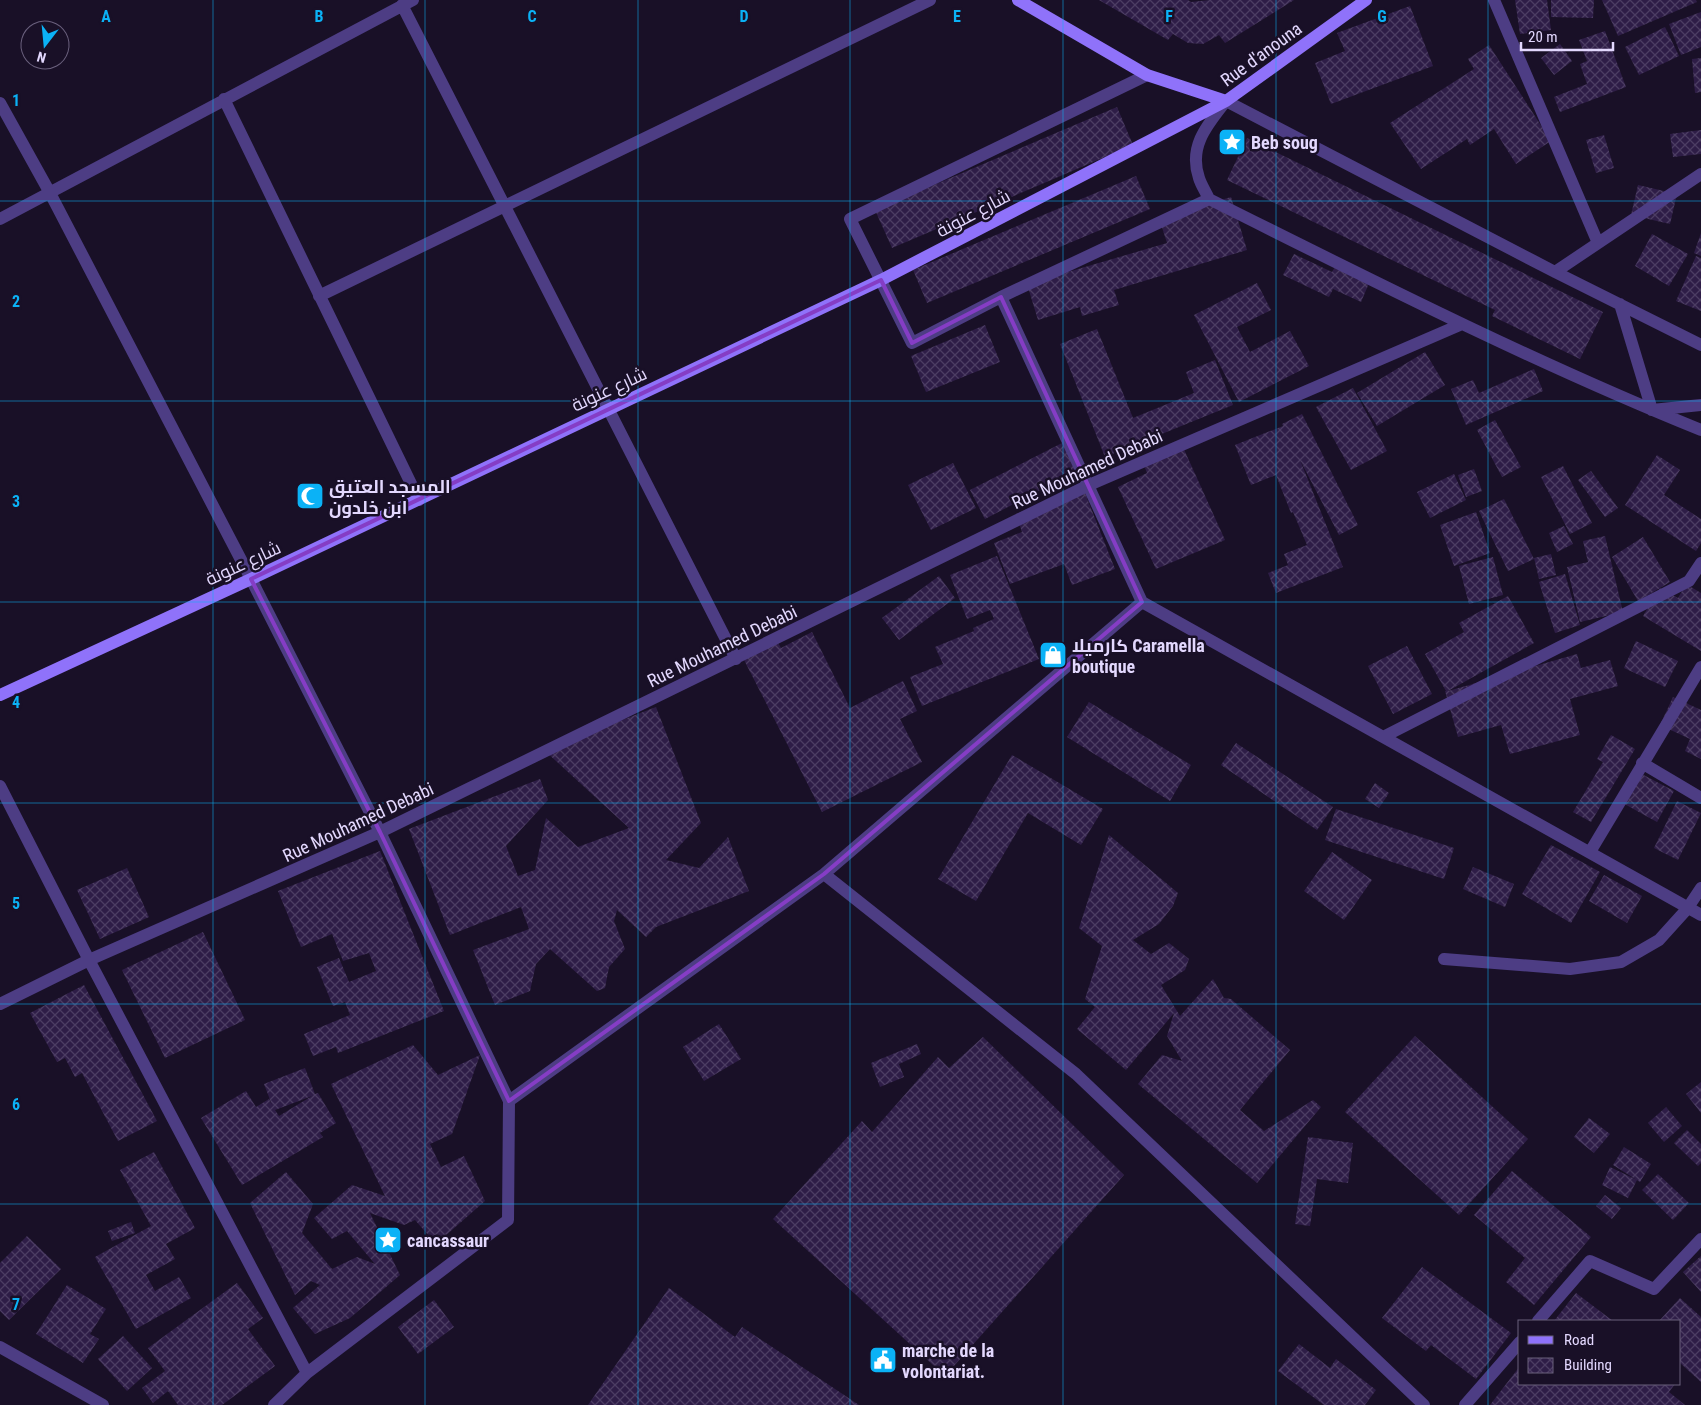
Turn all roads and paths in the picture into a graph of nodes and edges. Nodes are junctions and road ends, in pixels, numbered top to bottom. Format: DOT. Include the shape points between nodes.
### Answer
graph roads {
  1 [pos="930,0"];
  2 [pos="1018,0"];
  3 [pos="1366,0"];
  4 [pos="1494,0"];
  5 [pos="407,3"];
  6 [pos="1147,75"];
  7 [pos="224,100"];
  8 [pos="1226,101"];
  9 [pos="0,103"];
  10 [pos="1701,174"];
  11 [pos="50,193"];
  12 [pos="1209,199"];
  13 [pos="503,206"];
  14 [pos="0,219"];
  15 [pos="1598,242"];
  16 [pos="1555,272"];
  17 [pos="881,280"];
  18 [pos="319,296"];
  19 [pos="1001,297"];
  20 [pos="1620,304"];
  21 [pos="1462,324"];
  22 [pos="1701,345"];
  23 [pos="1701,406"];
  24 [pos="608,408"];
  25 [pos="1652,410"];
  26 [pos="1701,430"];
  27 [pos="1088,485"];
  28 [pos="419,500"];
  29 [pos="1701,563"];
  30 [pos="251,579"];
  31 [pos="1142,602"];
  32 [pos="736,659"];
  33 [pos="1701,667"];
  34 [pos="0,695"];
  35 [pos="1383,737"];
  36 [pos="1642,764"];
  37 [pos="0,786"];
  38 [pos="1701,798"];
  39 [pos="380,832"];
  40 [pos="1590,852"];
  41 [pos="824,874"];
  42 [pos="1701,888"];
  43 [pos="1687,909"];
  44 [pos="1701,915"];
  45 [pos="1444,959"];
  46 [pos="90,960"];
  47 [pos="0,1004"];
  48 [pos="510,1101"];
  49 [pos="1701,1240"];
  50 [pos="1539,1320"];
  51 [pos="1518,1344"];
  52 [pos="0,1347"];
  53 [pos="307,1374"];
  54 [pos="103,1405"];
  55 [pos="274,1405"];
  56 [pos="1424,1405"];
  57 [pos="1465,1405"];
  1 -- 13 [label="street"];
  2 -- 6 [label="street"];
  3 -- 8 [label="street, Rue d'anouna"];
  4 -- 15 [label="street"];
  5 -- 7 [label="street"];
  5 -- 13 [label="street"];
  6 -- 8 [label="street"];
  6 -- 17 [label="street" via="850,219"];
  7 -- 11 [label="street"];
  7 -- 18 [label="street"];
  8 -- 12 [label="street" via="1204,128 1196,152 1198,177"];
  8 -- 16 [label="street"];
  8 -- 17 [label="street, شارع عنونة"];
  9 -- 11 [label="street"];
  10 -- 15 [label="street"];
  11 -- 14 [label="street"];
  11 -- 30 [label="street"];
  12 -- 19 [label="street"];
  12 -- 21 [label="street"];
  13 -- 18 [label="street"];
  13 -- 24 [label="street"];
  15 -- 16 [label="street"];
  16 -- 20 [label="street"];
  17 -- 19 [label="street" via="912,343"];
  17 -- 24 [label="street, شارع عنونة"];
  18 -- 28 [label="street"];
  19 -- 27 [label="street"];
  20 -- 22 [label="street"];
  20 -- 25 [label="street"];
  21 -- 25 [label="street"];
  21 -- 27 [label="street, Rue Mouhamed Debabi"];
  23 -- 25 [label="street"];
  24 -- 28 [label="street, شارع عنونة"];
  24 -- 32 [label="street"];
  25 -- 26 [label="street"];
  27 -- 31 [label="street"];
  27 -- 32 [label="street, Rue Mouhamed Debabi"];
  28 -- 30 [label="street, شارع عنونة"];
  29 -- 35 [label="street" via="1689,581"];
  30 -- 34 [label="street, شارع عنونة"];
  30 -- 39 [label="street"];
  31 -- 35 [label="street"];
  31 -- 41 [label="street"];
  32 -- 39 [label="street, Rue Mouhamed Debabi"];
  33 -- 36 [label="street"];
  35 -- 40 [label="street"];
  36 -- 38 [label="street"];
  36 -- 40 [label="street"];
  37 -- 46 [label="street"];
  39 -- 46 [label="street, Rue Mouhamed Debabi"];
  39 -- 48 [label="street"];
  40 -- 43 [label="street"];
  41 -- 48 [label="street"];
  41 -- 56 [label="street" via="1076,1074"];
  42 -- 43 [label="street"];
  43 -- 44 [label="street"];
  43 -- 45 [label="street" via="1659,940 1621,962 1570,969"];
  46 -- 47 [label="street, Rue Mouhamed Debabi"];
  46 -- 53 [label="street"];
  48 -- 53 [label="street" via="508,1220"];
  49 -- 50 [label="street" via="1654,1289 1590,1261"];
  51 -- 57 [label="street"];
  52 -- 54 [label="street"];
  53 -- 55 [label="street"];
}
